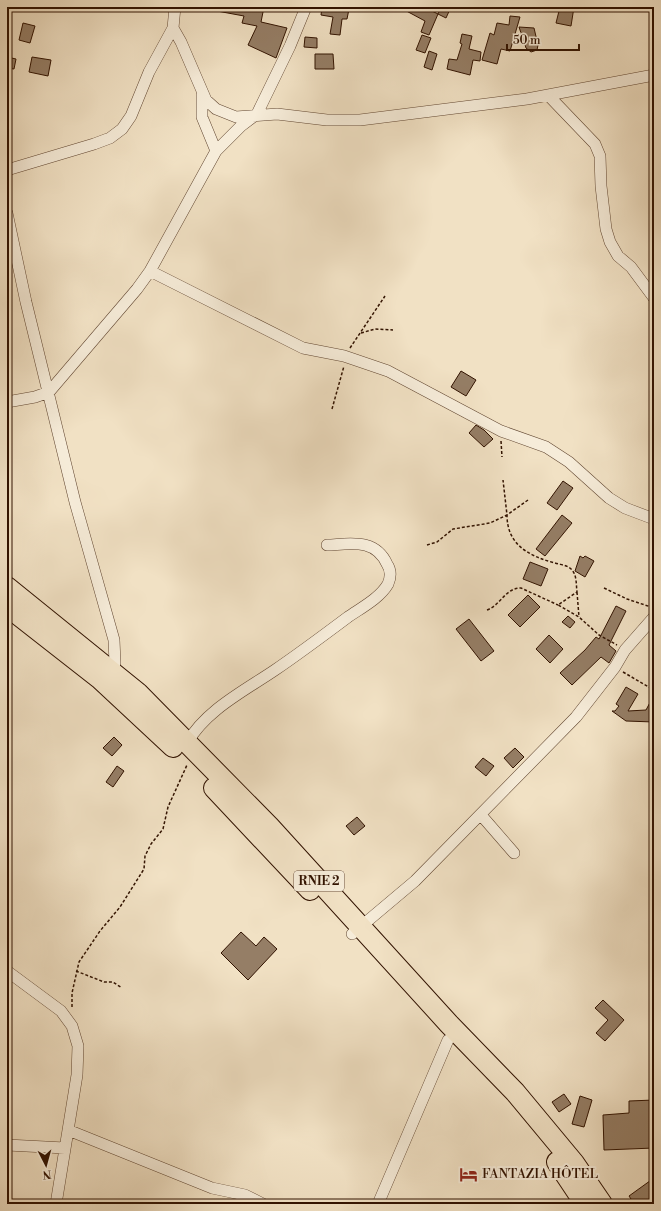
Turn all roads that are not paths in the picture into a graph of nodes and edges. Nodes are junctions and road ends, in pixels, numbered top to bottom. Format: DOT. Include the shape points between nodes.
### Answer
graph roads {
  1 [pos="175,7"];
  2 [pos="306,7"];
  3 [pos="173,28"];
  4 [pos="654,75"];
  5 [pos="202,94"];
  6 [pos="548,94"];
  7 [pos="257,114"];
  8 [pos="216,151"];
  9 [pos="7,170"];
  10 [pos="7,213"];
  11 [pos="150,271"];
  12 [pos="654,298"];
  13 [pos="49,392"];
  14 [pos="7,402"];
  15 [pos="654,519"];
  16 [pos="327,545"];
  17 [pos="7,587"];
  18 [pos="7,606"];
  19 [pos="654,617"];
  20 [pos="110,678"];
  21 [pos="188,752"];
  22 [pos="481,814"];
  23 [pos="514,853"];
  24 [pos="357,931"];
  25 [pos="7,971"];
  26 [pos="448,1040"];
  27 [pos="511,1098"];
  28 [pos="68,1130"];
  29 [pos="7,1145"];
  30 [pos="65,1148"];
  31 [pos="56,1204"];
  32 [pos="264,1204"];
  33 [pos="378,1204"];
  34 [pos="585,1204"];
  35 [pos="602,1204"];
  1 -- 3 [label="street"];
  2 -- 7 [label="street"];
  3 -- 5 [label="street"];
  3 -- 9 [label="street" via="149,72 131,116 122,129 110,138 94,144"];
  4 -- 6 [label="street"];
  5 -- 7 [label="street" via="216,109 226,114 236,117"];
  5 -- 8 [label="street" via="202,117"];
  6 -- 7 [label="street" via="477,106 360,120"];
  6 -- 12 [label="street" via="595,144 600,156 606,229 610,242 618,256 635,272"];
  7 -- 8 [label="street"];
  8 -- 11 [label="street"];
  10 -- 13 [label="street"];
  11 -- 13 [label="street"];
  11 -- 15 [label="street" via="303,348 344,356 388,371 501,431 546,447 569,462 609,498 625,508"];
  13 -- 14 [label="street"];
  13 -- 20 [label="street" via="75,502 114,640"];
  16 -- 21 [label="street" via="355,544 373,547 384,557 390,568 388,584 373,599 224,704 194,732"];
  17 -- 20 [label="highway, RNIE 2"];
  18 -- 20 [label="highway, RNIE 2"];
  19 -- 22 [label="street" via="625,650 576,717"];
  20 -- 21 [label="highway, RNIE 2"];
  21 -- 24 [label="highway, RNIE 2" via="254,833"];
  22 -- 23 [label="street"];
  22 -- 24 [label="street" via="415,881"];
  24 -- 26 [label="highway, RNIE 2"];
  24 -- 27 [label="highway, RNIE 2" via="449,1024"];
  25 -- 28 [label="street" via="61,1011 72,1026 78,1046 77,1075"];
  26 -- 27 [label="highway, RNIE 2"];
  26 -- 33 [label="street"];
  27 -- 34 [label="highway, RNIE 2"];
  27 -- 35 [label="highway, RNIE 2" via="574,1163"];
  28 -- 30 [label="street"];
  28 -- 32 [label="street" via="212,1188 245,1195"];
  29 -- 30 [label="street"];
  30 -- 31 [label="street"];
}
